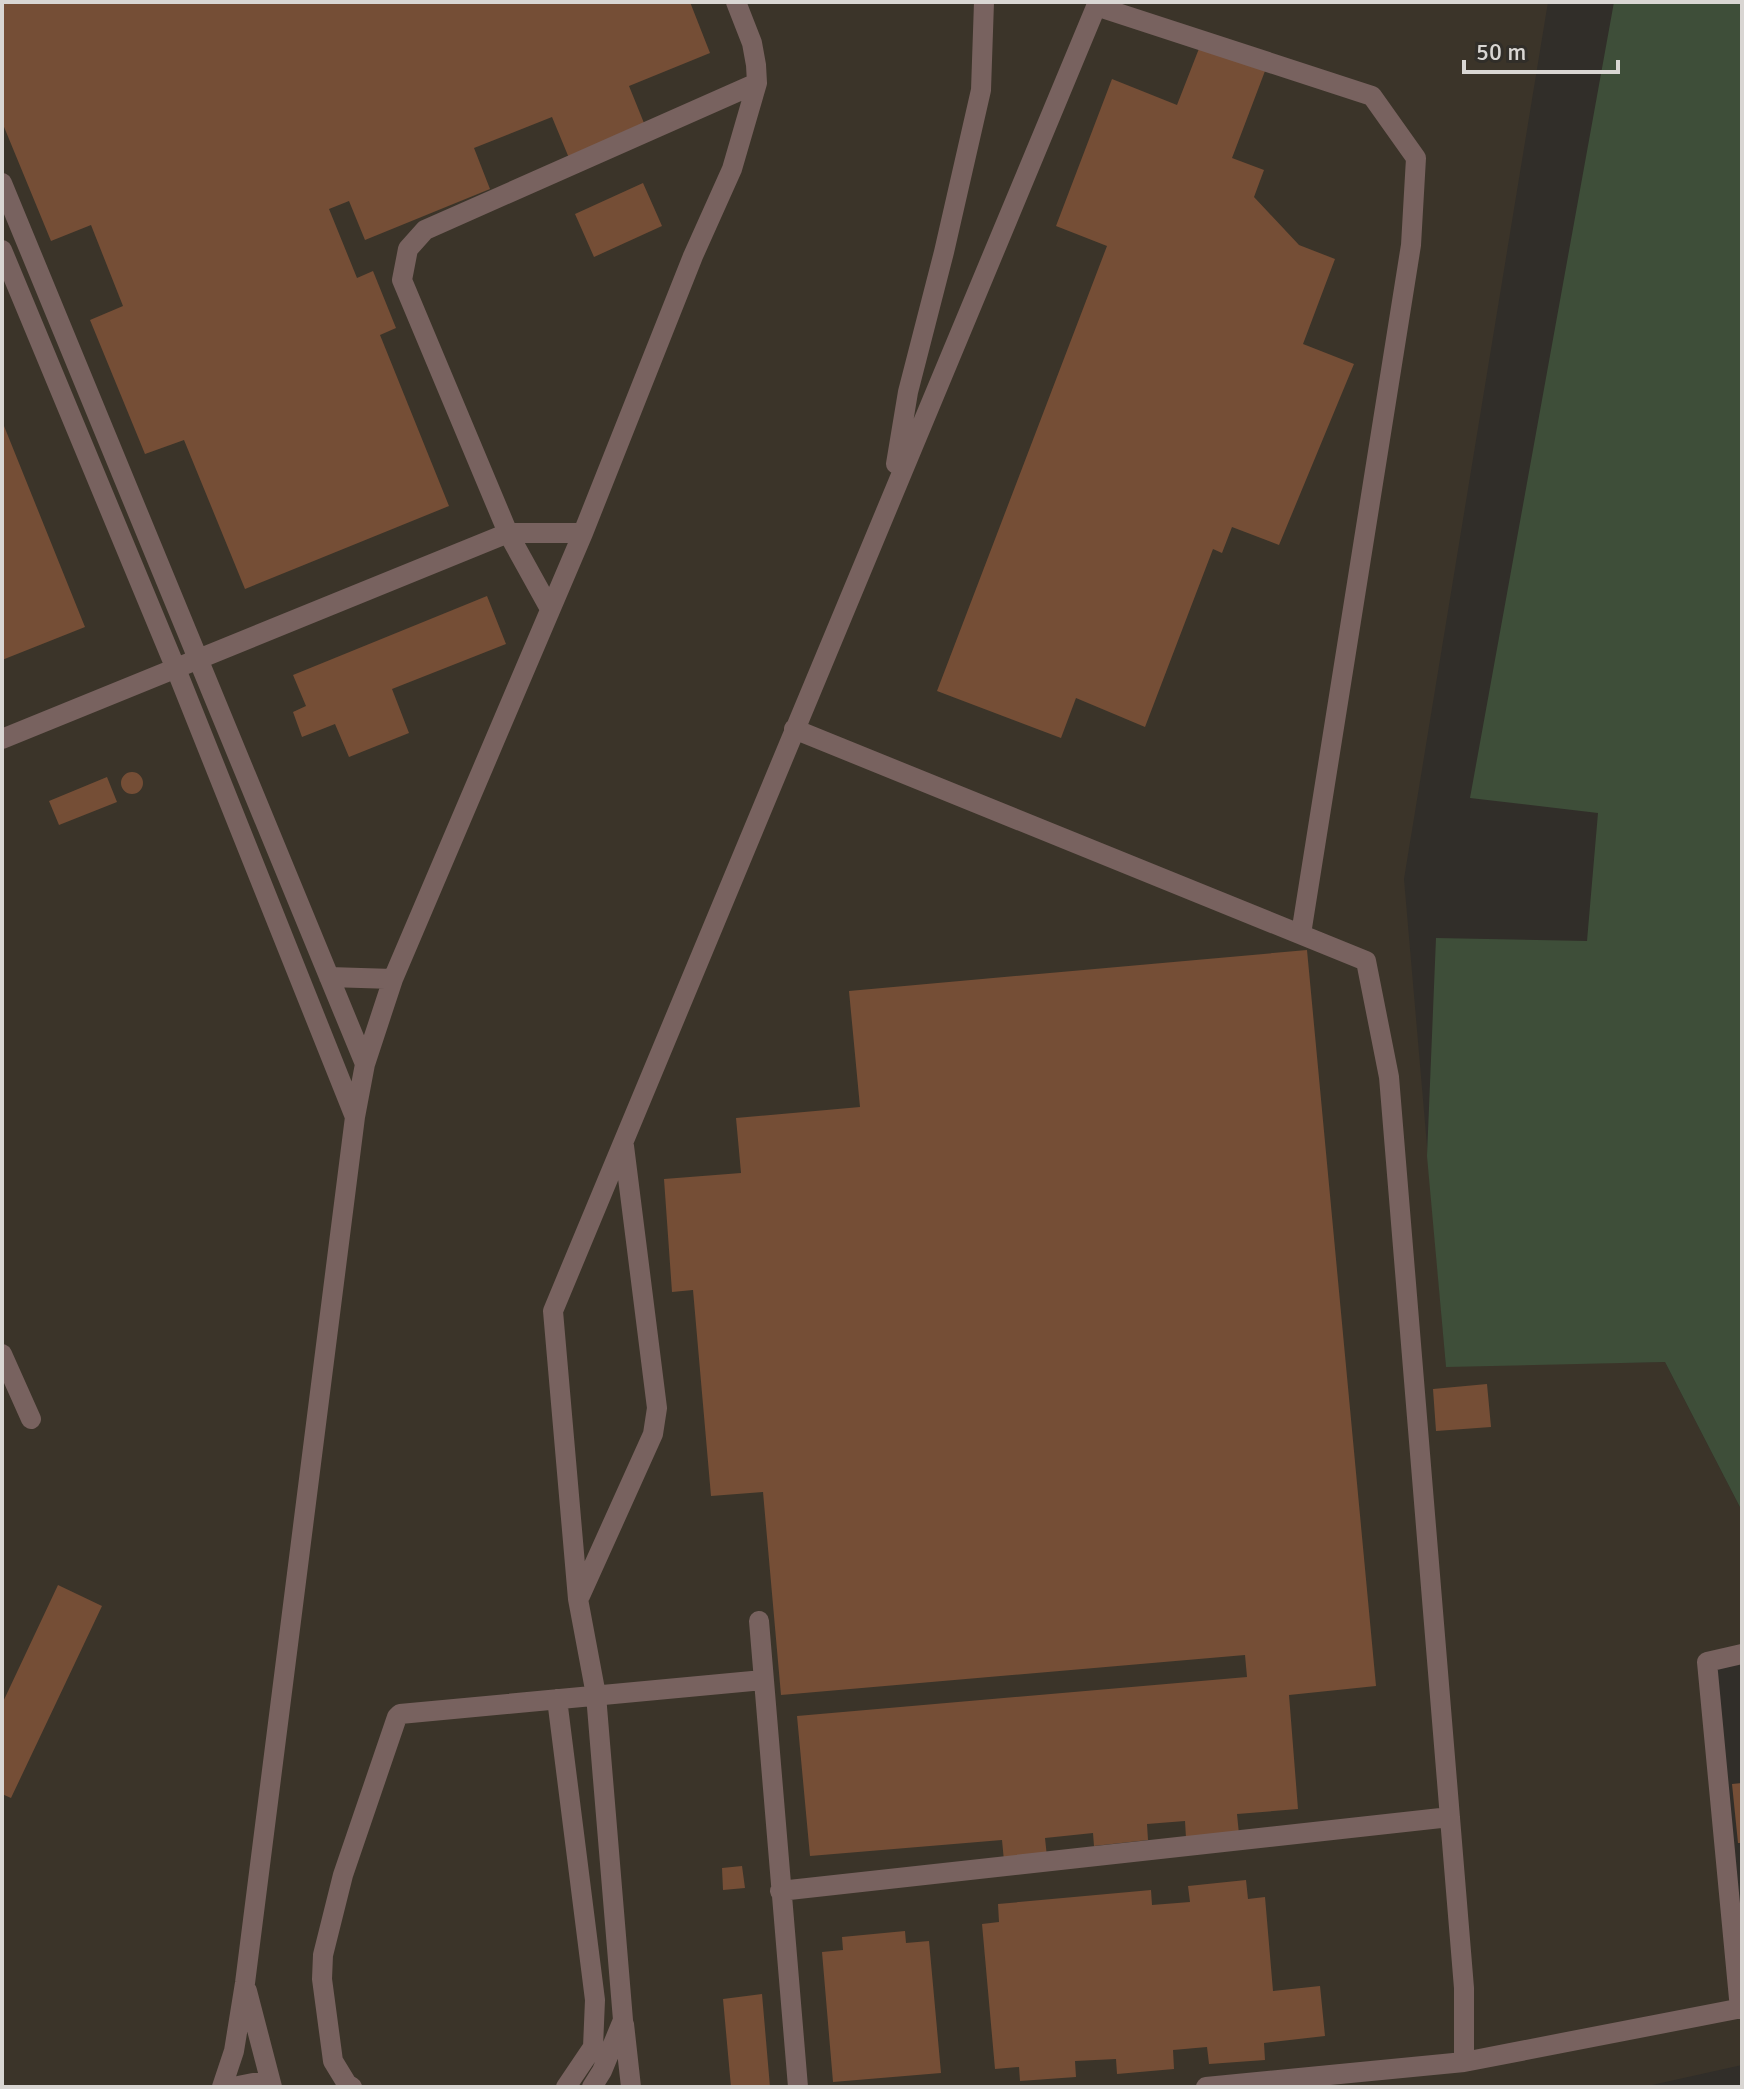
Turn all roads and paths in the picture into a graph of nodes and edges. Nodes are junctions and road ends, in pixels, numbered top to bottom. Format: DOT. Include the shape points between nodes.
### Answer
graph roads {
  1 [pos="736,2"];
  2 [pos="984,2"];
  3 [pos="1097,4"];
  4 [pos="757,83"];
  5 [pos="2,183"];
  6 [pos="2,250"];
  7 [pos="60,325"];
  8 [pos="38,335"];
  9 [pos="890,500"];
  10 [pos="508,533"];
  11 [pos="583,533"];
  12 [pos="550,609"];
  13 [pos="197,659"];
  14 [pos="176,669"];
  15 [pos="794,729"];
  16 [pos="2,739"];
  17 [pos="269,832"];
  18 [pos="247,842"];
  19 [pos="1301,934"];
  20 [pos="329,977"];
  21 [pos="393,979"];
  22 [pos="365,1064"];
  23 [pos="355,1117"];
  24 [pos="624,1142"];
  25 [pos="2,1354"];
  26 [pos="31,1419"];
  27 [pos="578,1599"];
  28 [pos="759,1621"];
  29 [pos="1742,1654"];
  30 [pos="763,1680"];
  31 [pos="596,1695"];
  32 [pos="557,1699"];
  33 [pos="1450,1817"];
  34 [pos="780,1891"];
  35 [pos="245,1983"];
  36 [pos="622,1997"];
  37 [pos="595,2000"];
  38 [pos="1741,2008"];
  39 [pos="623,2020"];
  40 [pos="1464,2062"];
  41 [pos="1400,2079"];
  42 [pos="1292,2083"];
  43 [pos="271,2085"];
  44 [pos="222,2087"];
  45 [pos="233,2087"];
  46 [pos="352,2087"];
  47 [pos="566,2087"];
  48 [pos="592,2087"];
  49 [pos="631,2087"];
  50 [pos="798,2087"];
  51 [pos="1206,2087"];
  1 -- 4 [label="lane" via="752,43"];
  2 -- 9 [label="lane" via="981,90 908,392"];
  3 -- 9 [label="lane"];
  3 -- 19 [label="lane" via="1372,96 1416,158 1411,245"];
  4 -- 10 [label="lane" via="425,230 408,249 402,280"];
  4 -- 11 [label="lane" via="732,169"];
  5 -- 7 [label="lane"];
  6 -- 8 [label="lane"];
  7 -- 8 [label="lane"];
  7 -- 13 [label="lane"];
  8 -- 14 [label="lane"];
  9 -- 15 [label="lane"];
  10 -- 11 [label="lane"];
  10 -- 12 [label="lane"];
  10 -- 13 [label="lane"];
  11 -- 12 [label="lane"];
  12 -- 21 [label="lane"];
  13 -- 14 [label="lane"];
  13 -- 17 [label="lane"];
  14 -- 16 [label="lane"];
  14 -- 18 [label="lane"];
  15 -- 19 [label="lane"];
  15 -- 24 [label="lane"];
  17 -- 18 [label="lane"];
  17 -- 20 [label="lane"];
  18 -- 23 [label="lane"];
  19 -- 33 [label="lane" via="1366,961 1389,1077"];
  20 -- 21 [label="lane"];
  20 -- 22 [label="lane"];
  21 -- 22 [label="lane"];
  22 -- 23 [label="lane"];
  23 -- 35 [label="lane"];
  24 -- 27 [label="lane" via="553,1311"];
  24 -- 27 [label="lane" via="657,1408 653,1434"];
  25 -- 26 [label="lane"];
  27 -- 31 [label="lane"];
  28 -- 30 [label="lane"];
  29 -- 38 [label="lane" via="1707,1662"];
  30 -- 31 [label="lane"];
  30 -- 34 [label="lane"];
  31 -- 32 [label="lane"];
  31 -- 36 [label="lane"];
  32 -- 37 [label="lane"];
  32 -- 46 [label="lane" via="397,1717 343,1875 323,1955 333,2061"];
  33 -- 34 [label="lane"];
  33 -- 40 [label="lane" via="1464,1988"];
  34 -- 50 [label="lane"];
  35 -- 43 [label="lane"];
  35 -- 44 [label="lane"];
  36 -- 37 [label="lane"];
  36 -- 39 [label="lane"];
  37 -- 47 [label="lane" via="593,2047"];
  38 -- 40 [label="lane"];
  39 -- 48 [label="lane"];
  39 -- 49 [label="lane"];
  40 -- 41 [label="lane"];
  41 -- 42 [label="lane"];
  42 -- 51 [label="lane"];
  43 -- 45 [label="lane"];
}
